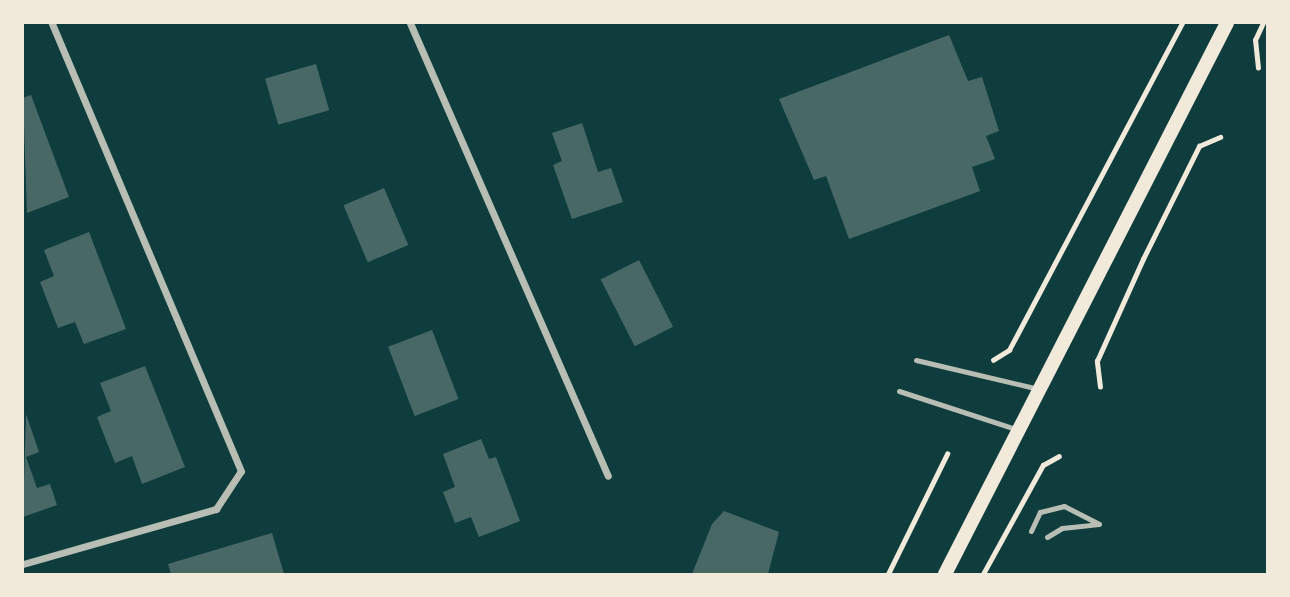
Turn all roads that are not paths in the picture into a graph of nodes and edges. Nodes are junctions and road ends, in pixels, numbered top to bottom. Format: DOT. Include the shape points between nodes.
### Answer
graph roads {
  1 [pos="52,23"];
  2 [pos="410,23"];
  3 [pos="1227,23"];
  4 [pos="916,360"];
  5 [pos="1042,389"];
  6 [pos="899,391"];
  7 [pos="1022,431"];
  8 [pos="608,476"];
  9 [pos="1031,531"];
  10 [pos="1047,537"];
  11 [pos="23,564"];
  12 [pos="945,574"];
  1 -- 11 [label="street" via="241,471 216,509"];
  2 -- 8 [label="street"];
  3 -- 5 [label="main road"];
  4 -- 5 [label="lane"];
  5 -- 7 [label="main road"];
  6 -- 7 [label="lane"];
  7 -- 12 [label="main road"];
  9 -- 10 [label="lane" via="1040,512 1065,506 1099,524 1062,528"];
}
